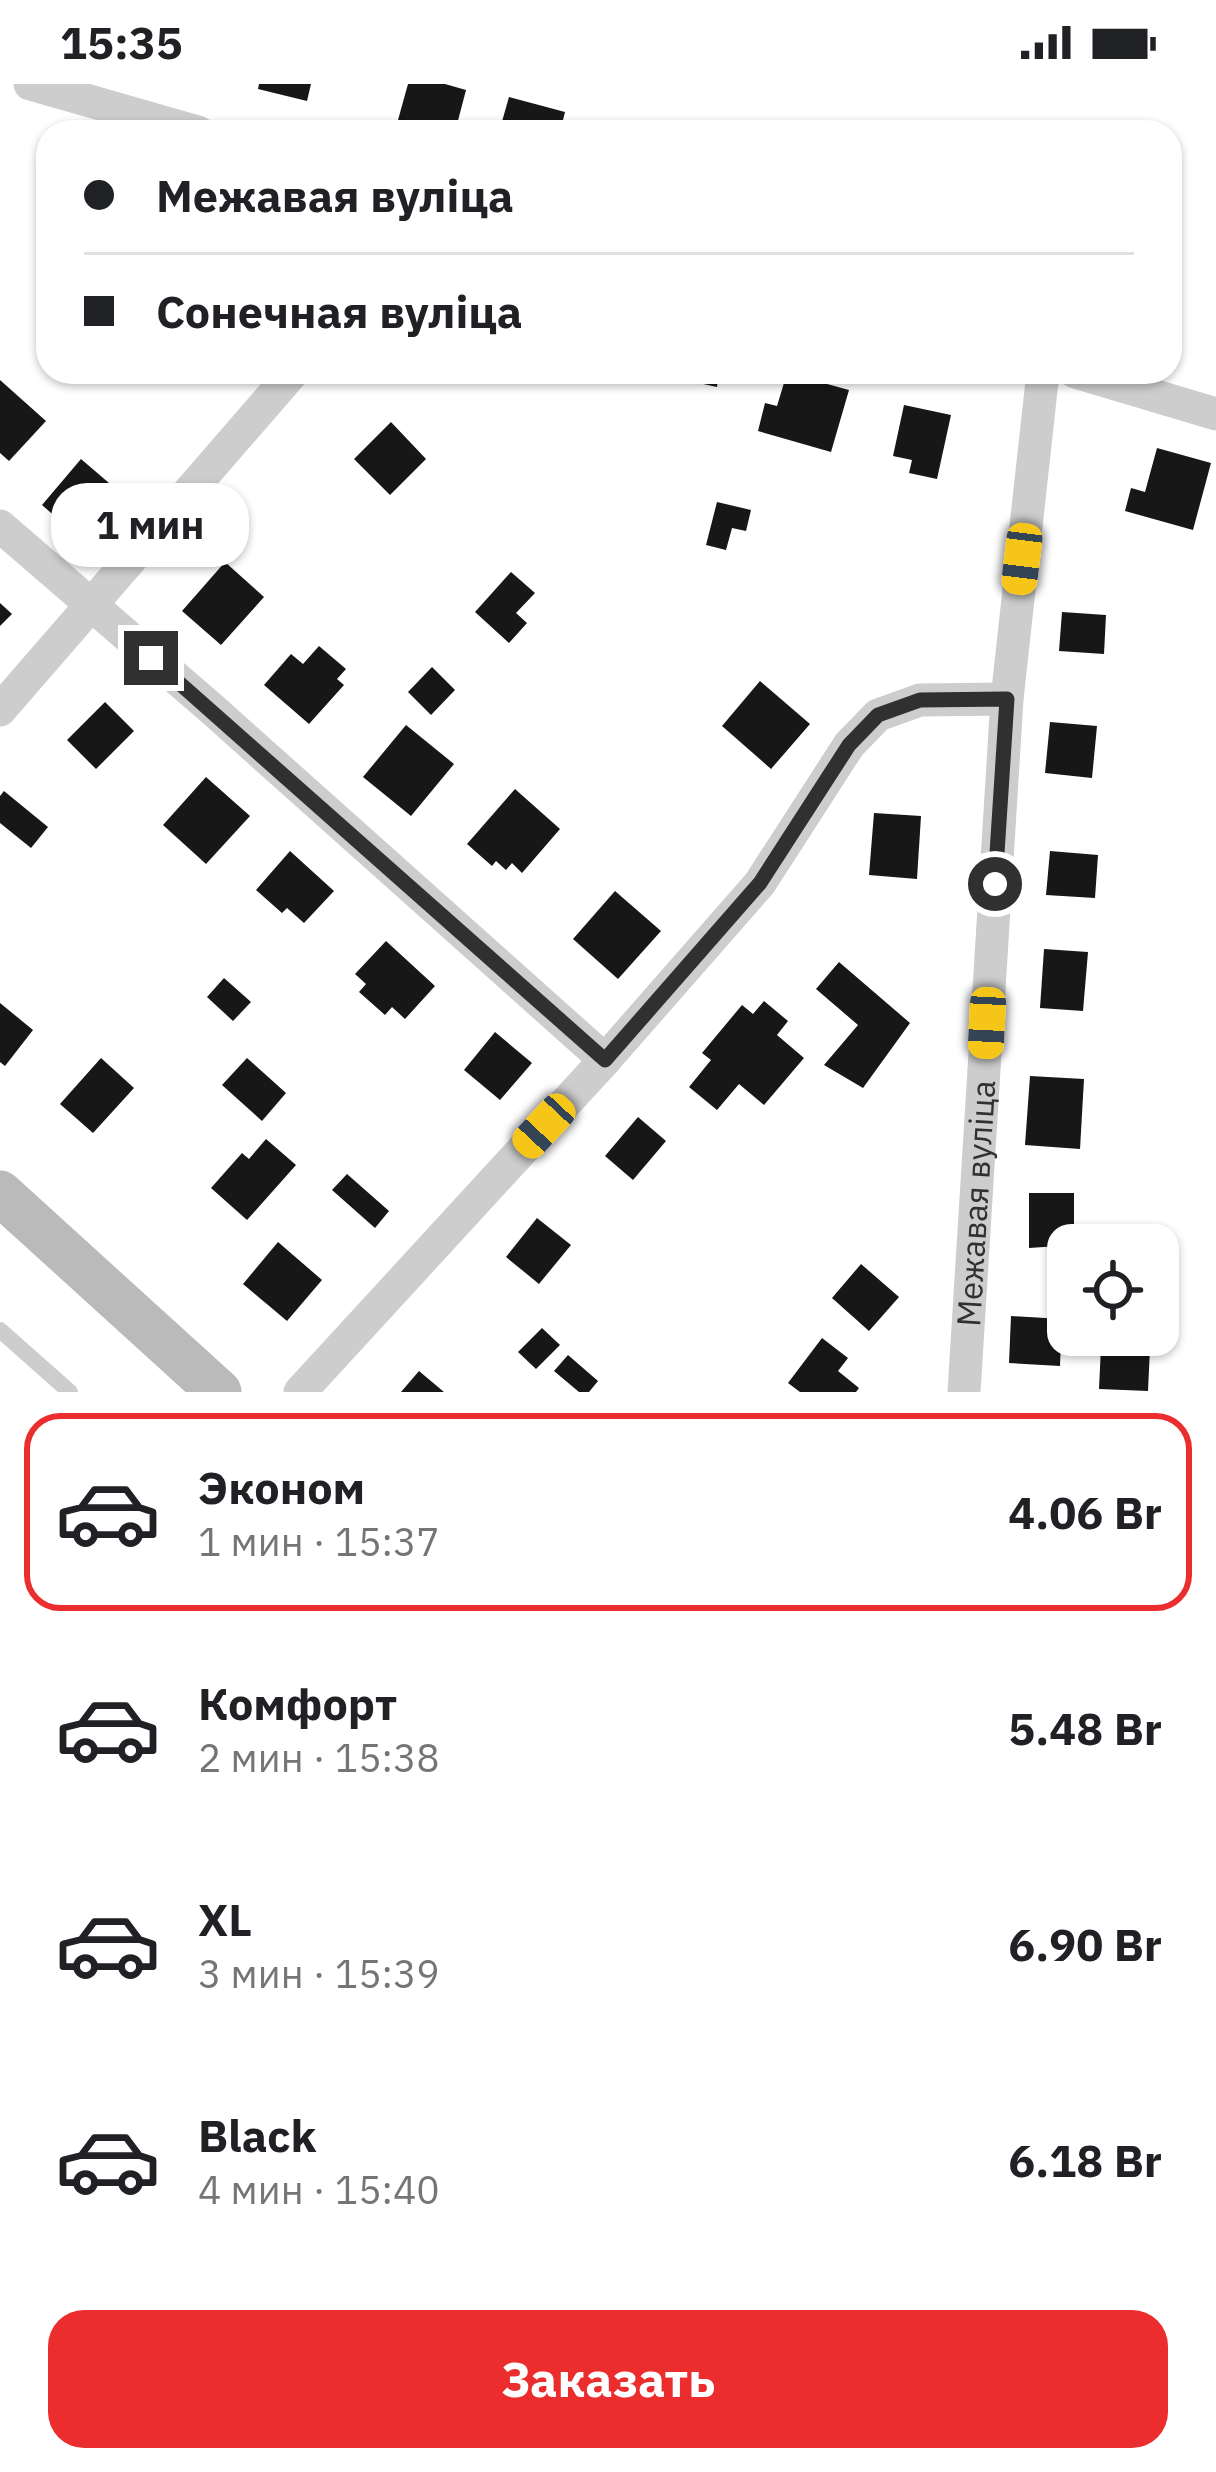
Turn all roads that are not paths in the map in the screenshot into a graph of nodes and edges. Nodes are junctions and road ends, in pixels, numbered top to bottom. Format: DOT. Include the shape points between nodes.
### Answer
graph roads {
  1 [pos="29,84"];
  2 [pos="156,120"];
  3 [pos="283,384"];
  4 [pos="1042,384"];
  5 [pos="1115,384"];
  6 [pos="1216,414"];
  7 [pos="0,526"];
  8 [pos="91,607"];
  9 [pos="1007,699"];
  10 [pos="0,710"];
  11 [pos="605,1060"];
  12 [pos="0,1193"];
  13 [pos="0,1330"];
  14 [pos="70,1392"];
  15 [pos="219,1392"];
  16 [pos="300,1392"];
  17 [pos="964,1392"];
  1 -- 2 [label="street"];
  3 -- 8 [label="street"];
  4 -- 9 [label="street, Межавая вуліца"];
  5 -- 6 [label="street"];
  7 -- 8 [label="street"];
  8 -- 10 [label="street"];
  8 -- 11 [label="street"];
  9 -- 11 [label="street" via="920,700 878,715 849,745 760,883"];
  9 -- 17 [label="street, Межавая вуліца"];
  11 -- 16 [label="street"];
  12 -- 15 [label="street"];
  13 -- 14 [label="lane"];
}
